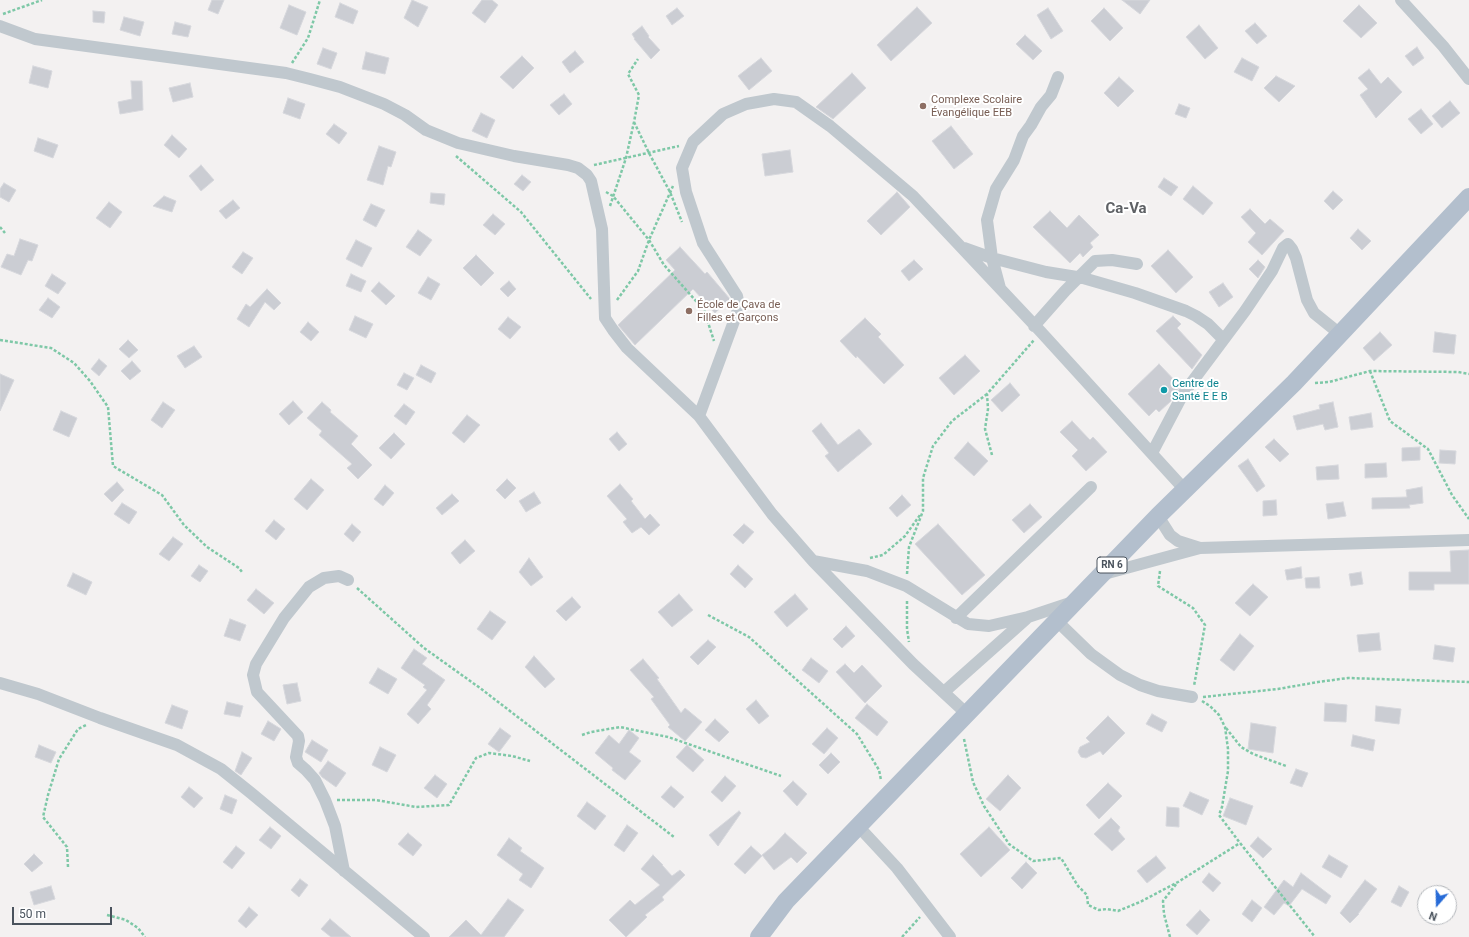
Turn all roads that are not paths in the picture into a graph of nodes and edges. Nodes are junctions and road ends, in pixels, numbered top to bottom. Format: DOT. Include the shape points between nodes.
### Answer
graph roads {
  1 [pos="1401,0"];
  2 [pos="0,26"];
  3 [pos="1058,77"];
  4 [pos="1469,79"];
  5 [pos="1469,197"];
  6 [pos="961,247"];
  7 [pos="992,258"];
  8 [pos="1136,264"];
  9 [pos="1078,277"];
  10 [pos="1000,290"];
  11 [pos="1038,329"];
  12 [pos="1340,334"];
  13 [pos="1224,340"];
  14 [pos="699,416"];
  15 [pos="1152,453"];
  16 [pos="1091,487"];
  17 [pos="1185,490"];
  18 [pos="1158,516"];
  19 [pos="1469,540"];
  20 [pos="1200,548"];
  21 [pos="814,562"];
  22 [pos="1102,575"];
  23 [pos="348,580"];
  24 [pos="1078,600"];
  25 [pos="1028,616"];
  26 [pos="956,618"];
  27 [pos="1058,621"];
  28 [pos="0,683"];
  29 [pos="944,692"];
  30 [pos="1192,697"];
  31 [pos="964,718"];
  32 [pos="858,826"];
  33 [pos="344,871"];
  34 [pos="424,937"];
  35 [pos="759,937"];
  36 [pos="950,937"];
  1 -- 4 [label="street"];
  2 -- 14 [label="street" via="35,39 286,73 340,86 384,104 426,130 458,143 578,168 591,181 602,229 605,318 627,348"];
  3 -- 7 [label="street" via="1051,95 1023,136 1014,160 996,189 987,220"];
  5 -- 12 [label="main road, RN 6"];
  6 -- 7 [label="street"];
  6 -- 10 [label="street"];
  6 -- 14 [label="street" via="913,196 830,126 796,102 774,99 746,104 723,114 693,142 682,168 686,192 703,243 737,296 738,306"];
  7 -- 9 [label="street" via="1046,272"];
  7 -- 10 [label="street"];
  8 -- 9 [label="street" via="1112,260 1095,261"];
  9 -- 11 [label="street"];
  9 -- 13 [label="street" via="1186,311 1208,324"];
  10 -- 11 [label="street"];
  11 -- 15 [label="street"];
  12 -- 13 [label="street" via="1314,313 1307,300 1296,258 1288,244 1283,248 1272,271 1246,311"];
  12 -- 17 [label="main road, RN 6"];
  13 -- 15 [label="street" via="1183,394"];
  14 -- 21 [label="street" via="772,514"];
  15 -- 17 [label="street"];
  16 -- 26 [label="street"];
  17 -- 18 [label="main road, RN 6"];
  18 -- 20 [label="street" via="1170,535 1178,541"];
  18 -- 22 [label="main road, RN 6"];
  19 -- 20 [label="street"];
  20 -- 22 [label="street"];
  21 -- 26 [label="street" via="867,571 906,586"];
  21 -- 29 [label="street" via="913,664"];
  22 -- 24 [label="main road, RN 6"];
  23 -- 33 [label="street" via="339,576 324,578 309,587 284,618 256,664 253,675 257,692 298,736 298,763 315,780 325,800 335,826"];
  24 -- 25 [label="street"];
  24 -- 27 [label="main road, RN 6"];
  25 -- 26 [label="street" via="989,626 968,624"];
  25 -- 29 [label="street"];
  27 -- 30 [label="street" via="1091,654 1120,675 1158,691"];
  27 -- 31 [label="main road, RN 6"];
  28 -- 33 [label="street" via="38,694 176,745 221,769"];
  29 -- 31 [label="street"];
  31 -- 32 [label="main road, RN 6"];
  32 -- 35 [label="main road, RN 6" via="786,901"];
  32 -- 36 [label="street" via="897,868"];
  33 -- 34 [label="street"];
}
